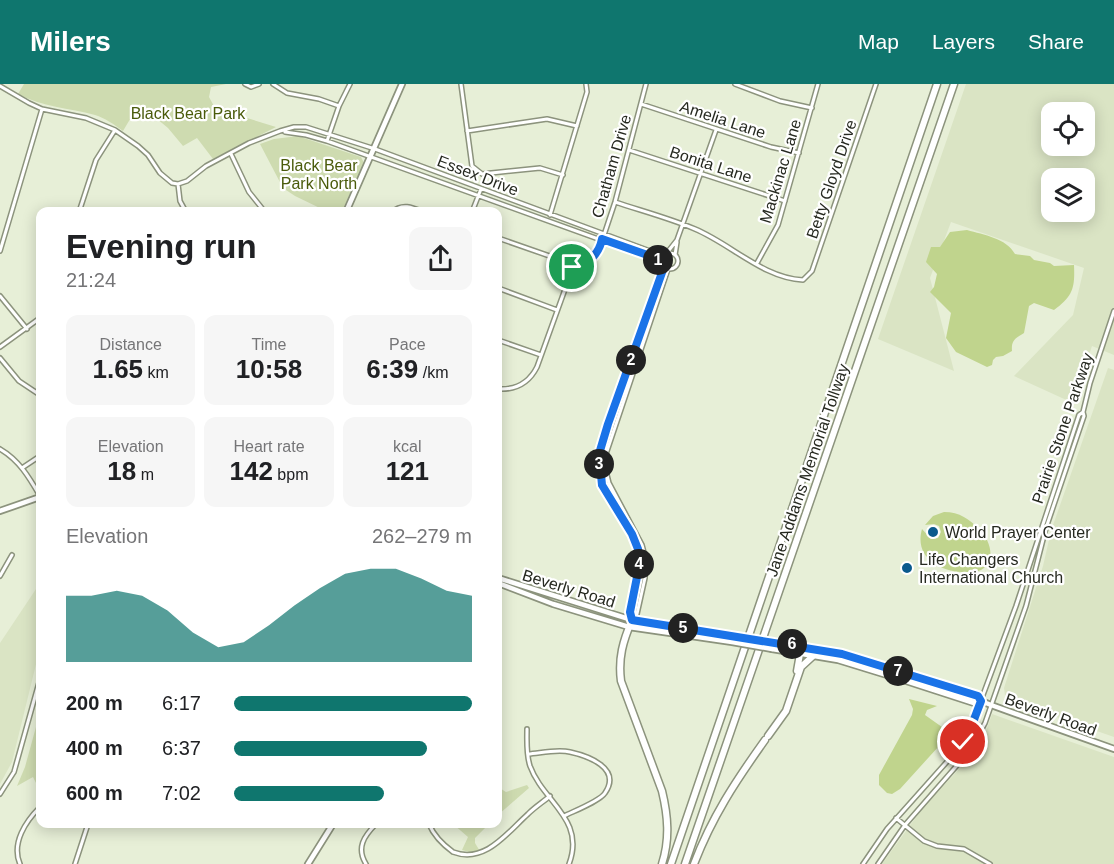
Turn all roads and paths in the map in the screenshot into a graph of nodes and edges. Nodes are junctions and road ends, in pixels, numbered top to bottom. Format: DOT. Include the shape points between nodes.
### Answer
graph roads {
  1 [pos="245,84"];
  2 [pos="259,84"];
  3 [pos="273,84"];
  4 [pos="350,84"];
  5 [pos="402,84"];
  6 [pos="461,84"];
  7 [pos="586,84"];
  8 [pos="646,84"];
  9 [pos="735,84"];
  10 [pos="818,84"];
  11 [pos="876,84"];
  12 [pos="938,84"];
  13 [pos="954,84"];
  14 [pos="0,86"];
  15 [pos="641,104"];
  16 [pos="339,106"];
  17 [pos="812,108"];
  18 [pos="42,109"];
  19 [pos="577,126"];
  20 [pos="115,130"];
  21 [pos="716,130"];
  22 [pos="280,131"];
  23 [pos="467,131"];
  24 [pos="330,134"];
  25 [pos="327,141"];
  26 [pos="375,149"];
  27 [pos="629,150"];
  28 [pos="800,153"];
  29 [pos="231,154"];
  30 [pos="372,157"];
  31 [pos="700,174"];
  32 [pos="563,175"];
  33 [pos="178,184"];
  34 [pos="481,189"];
  35 [pos="478,195"];
  36 [pos="615,201"];
  37 [pos="785,201"];
  38 [pos="81,207"];
  39 [pos="183,207"];
  40 [pos="261,207"];
  41 [pos="348,207"];
  42 [pos="474,207"];
  43 [pos="550,215"];
  44 [pos="548,220"];
  45 [pos="682,225"];
  46 [pos="603,237"];
  47 [pos="502,239"];
  48 [pos="677,240"];
  49 [pos="0,251"];
  50 [pos="666,254"];
  51 [pos="675,255"];
  52 [pos="662,262"];
  53 [pos="757,263"];
  54 [pos="666,268"];
  55 [pos="576,271"];
  56 [pos="502,289"];
  57 [pos="0,296"];
  58 [pos="557,310"];
  59 [pos="1114,311"];
  60 [pos="36,321"];
  61 [pos="27,329"];
  62 [pos="502,341"];
  63 [pos="0,347"];
  64 [pos="541,355"];
  65 [pos="0,358"];
  66 [pos="502,389"];
  67 [pos="36,392"];
  68 [pos="1083,412"];
  69 [pos="0,449"];
  70 [pos="36,459"];
  71 [pos="599,465"];
  72 [pos="606,465"];
  73 [pos="22,468"];
  74 [pos="36,491"];
  75 [pos="36,498"];
  76 [pos="0,511"];
  77 [pos="12,555"];
  78 [pos="0,576"];
  79 [pos="502,581"];
  80 [pos="502,582"];
  81 [pos="632,620"];
  82 [pos="629,627"];
  83 [pos="796,645"];
  84 [pos="800,654"];
  85 [pos="813,656"];
  86 [pos="794,691"];
  87 [pos="981,701"];
  88 [pos="36,702"];
  89 [pos="991,705"];
  90 [pos="527,729"];
  91 [pos="1114,749"];
  92 [pos="528,754"];
  93 [pos="0,794"];
  94 [pos="550,796"];
  95 [pos="36,813"];
  96 [pos="564,816"];
  97 [pos="896,818"];
  98 [pos="905,825"];
  99 [pos="87,828"];
  100 [pos="330,828"];
  101 [pos="372,828"];
  102 [pos="431,828"];
  103 [pos="486,856"];
  104 [pos="481,858"];
  105 [pos="20,864"];
  106 [pos="75,864"];
  107 [pos="308,864"];
  108 [pos="366,864"];
  109 [pos="569,864"];
  110 [pos="662,864"];
  111 [pos="671,864"];
  112 [pos="685,864"];
  113 [pos="694,864"];
  114 [pos="863,864"];
  115 [pos="878,864"];
  116 [pos="990,864"];
  1 -- 2 [label="street"];
  3 -- 16 [label="street" via="287,93"];
  4 -- 16 [label="street"];
  5 -- 26 [label="street"];
  6 -- 23 [label="street"];
  7 -- 19 [label="street"];
  8 -- 15 [label="street, Chatham Drive"];
  9 -- 17 [label="street"];
  10 -- 17 [label="street, Mackinac Lane"];
  11 -- 53 [label="street, Betty Gloyd Drive" via="812,271 803,280 792,279"];
  12 -- 111 [label="highway, Jane Addams Memorial Tollway"];
  13 -- 112 [label="highway, Jane Addams Memorial Tollway"];
  14 -- 18 [label="street"];
  15 -- 21 [label="street, Amelia Lane"];
  15 -- 27 [label="street, Chatham Drive"];
  16 -- 24 [label="street"];
  17 -- 28 [label="street, Mackinac Lane"];
  18 -- 20 [label="street" via="86,118"];
  18 -- 49 [label="street"];
  19 -- 23 [label="street" via="547,119"];
  19 -- 32 [label="street"];
  20 -- 33 [label="street" via="138,146 167,180"];
  20 -- 38 [label="street" via="96,160"];
  21 -- 28 [label="street, Amelia Lane"];
  21 -- 31 [label="street"];
  22 -- 24 [label="street, Essex Drive" via="306,128"];
  22 -- 25 [label="street, Essex Drive"];
  22 -- 29 [label="street, Essex Drive"];
  23 -- 32 [label="street" via="472,166 482,174 540,168"];
  24 -- 25 [label="street"];
  24 -- 26 [label="street, Essex Drive"];
  25 -- 30 [label="street, Essex Drive"];
  26 -- 30 [label="street"];
  26 -- 34 [label="street, Essex Drive"];
  27 -- 31 [label="street, Bonita Lane"];
  27 -- 36 [label="street, Chatham Drive"];
  28 -- 37 [label="street, Mackinac Lane"];
  29 -- 33 [label="street, Essex Drive"];
  29 -- 40 [label="street" via="249,192"];
  30 -- 35 [label="street, Essex Drive"];
  30 -- 41 [label="street"];
  31 -- 37 [label="street, Bonita Lane"];
  31 -- 45 [label="street"];
  32 -- 43 [label="street"];
  33 -- 39 [label="street"];
  34 -- 35 [label="street"];
  34 -- 43 [label="street, Essex Drive"];
  35 -- 42 [label="street"];
  35 -- 44 [label="street, Essex Drive"];
  36 -- 45 [label="street"];
  36 -- 46 [label="street, Chatham Drive"];
  37 -- 53 [label="street, Mackinac Lane" via="778,225"];
  43 -- 44 [label="street"];
  43 -- 46 [label="street, Essex Drive"];
  44 -- 46 [label="street, Essex Drive"];
  45 -- 48 [label="street"];
  45 -- 53 [label="street"];
  46 -- 50 [label="street, Essex Drive"];
  46 -- 52 [label="street, Essex Drive"];
  46 -- 55 [label="street, Chatham Drive" via="597,253"];
  47 -- 55 [label="street" via="564,261"];
  48 -- 50 [label="street"];
  48 -- 51 [label="street"];
  50 -- 51 [label="street"];
  50 -- 52 [label="street"];
  51 -- 54 [label="street" via="678,265"];
  52 -- 54 [label="street"];
  54 -- 71 [label="street" via="602,439"];
  54 -- 72 [label="street" via="612,432"];
  55 -- 58 [label="street, Chatham Drive"];
  56 -- 58 [label="street"];
  57 -- 61 [label="street"];
  58 -- 64 [label="street, Chatham Drive"];
  59 -- 68 [label="street, Prairie Stone Parkway"];
  60 -- 61 [label="street"];
  61 -- 63 [label="street"];
  62 -- 64 [label="street"];
  64 -- 66 [label="street, Chatham Drive" via="527,381 512,389"];
  65 -- 67 [label="street" via="19,381"];
  68 -- 87 [label="street, Prairie Stone Parkway"];
  68 -- 89 [label="street" via="1030,593"];
  69 -- 73 [label="street"];
  70 -- 73 [label="street"];
  71 -- 72 [label="street"];
  71 -- 81 [label="street" via="602,485 638,549"];
  72 -- 81 [label="street" via="609,483 646,560 641,596"];
  73 -- 74 [label="street"];
  75 -- 76 [label="street"];
  77 -- 78 [label="street"];
  79 -- 81 [label="street, Beverly Road"];
  80 -- 82 [label="street, Beverly Road" via="553,604"];
  81 -- 82 [label="highway"];
  81 -- 83 [label="street, Beverly Road, bridge"];
  82 -- 84 [label="street, Beverly Road, bridge"];
  82 -- 110 [label="highway" via="620,652 621,681 662,791 668,837"];
  83 -- 84 [label="highway"];
  83 -- 87 [label="street, Beverly Road" via="875,663 978,696"];
  84 -- 85 [label="street, Beverly Road"];
  84 -- 86 [label="highway"];
  85 -- 86 [label="highway" via="801,668"];
  85 -- 87 [label="street, Beverly Road" via="838,660 974,703"];
  86 -- 113 [label="highway" via="786,711 726,796"];
  87 -- 89 [label="street, Beverly Road"];
  87 -- 97 [label="street, Prairie Stone Parkway" via="963,742"];
  88 -- 93 [label="street" via="14,772"];
  89 -- 91 [label="street, Beverly Road"];
  89 -- 98 [label="street" via="973,745"];
  90 -- 92 [label="street"];
  92 -- 94 [label="street" via="530,766"];
  92 -- 96 [label="street" via="570,752 607,768 610,776 605,794"];
  94 -- 96 [label="street"];
  94 -- 103 [label="street"];
  95 -- 105 [label="street" via="22,832 17,850"];
  96 -- 109 [label="street" via="574,843"];
  97 -- 98 [label="street"];
  97 -- 114 [label="street, Prairie Stone Parkway"];
  98 -- 115 [label="street"];
  98 -- 116 [label="street" via="930,844 964,849"];
  99 -- 106 [label="street"];
  100 -- 107 [label="street"];
  101 -- 108 [label="street" via="365,834 361,848"];
  102 -- 104 [label="street" via="458,855"];
}
